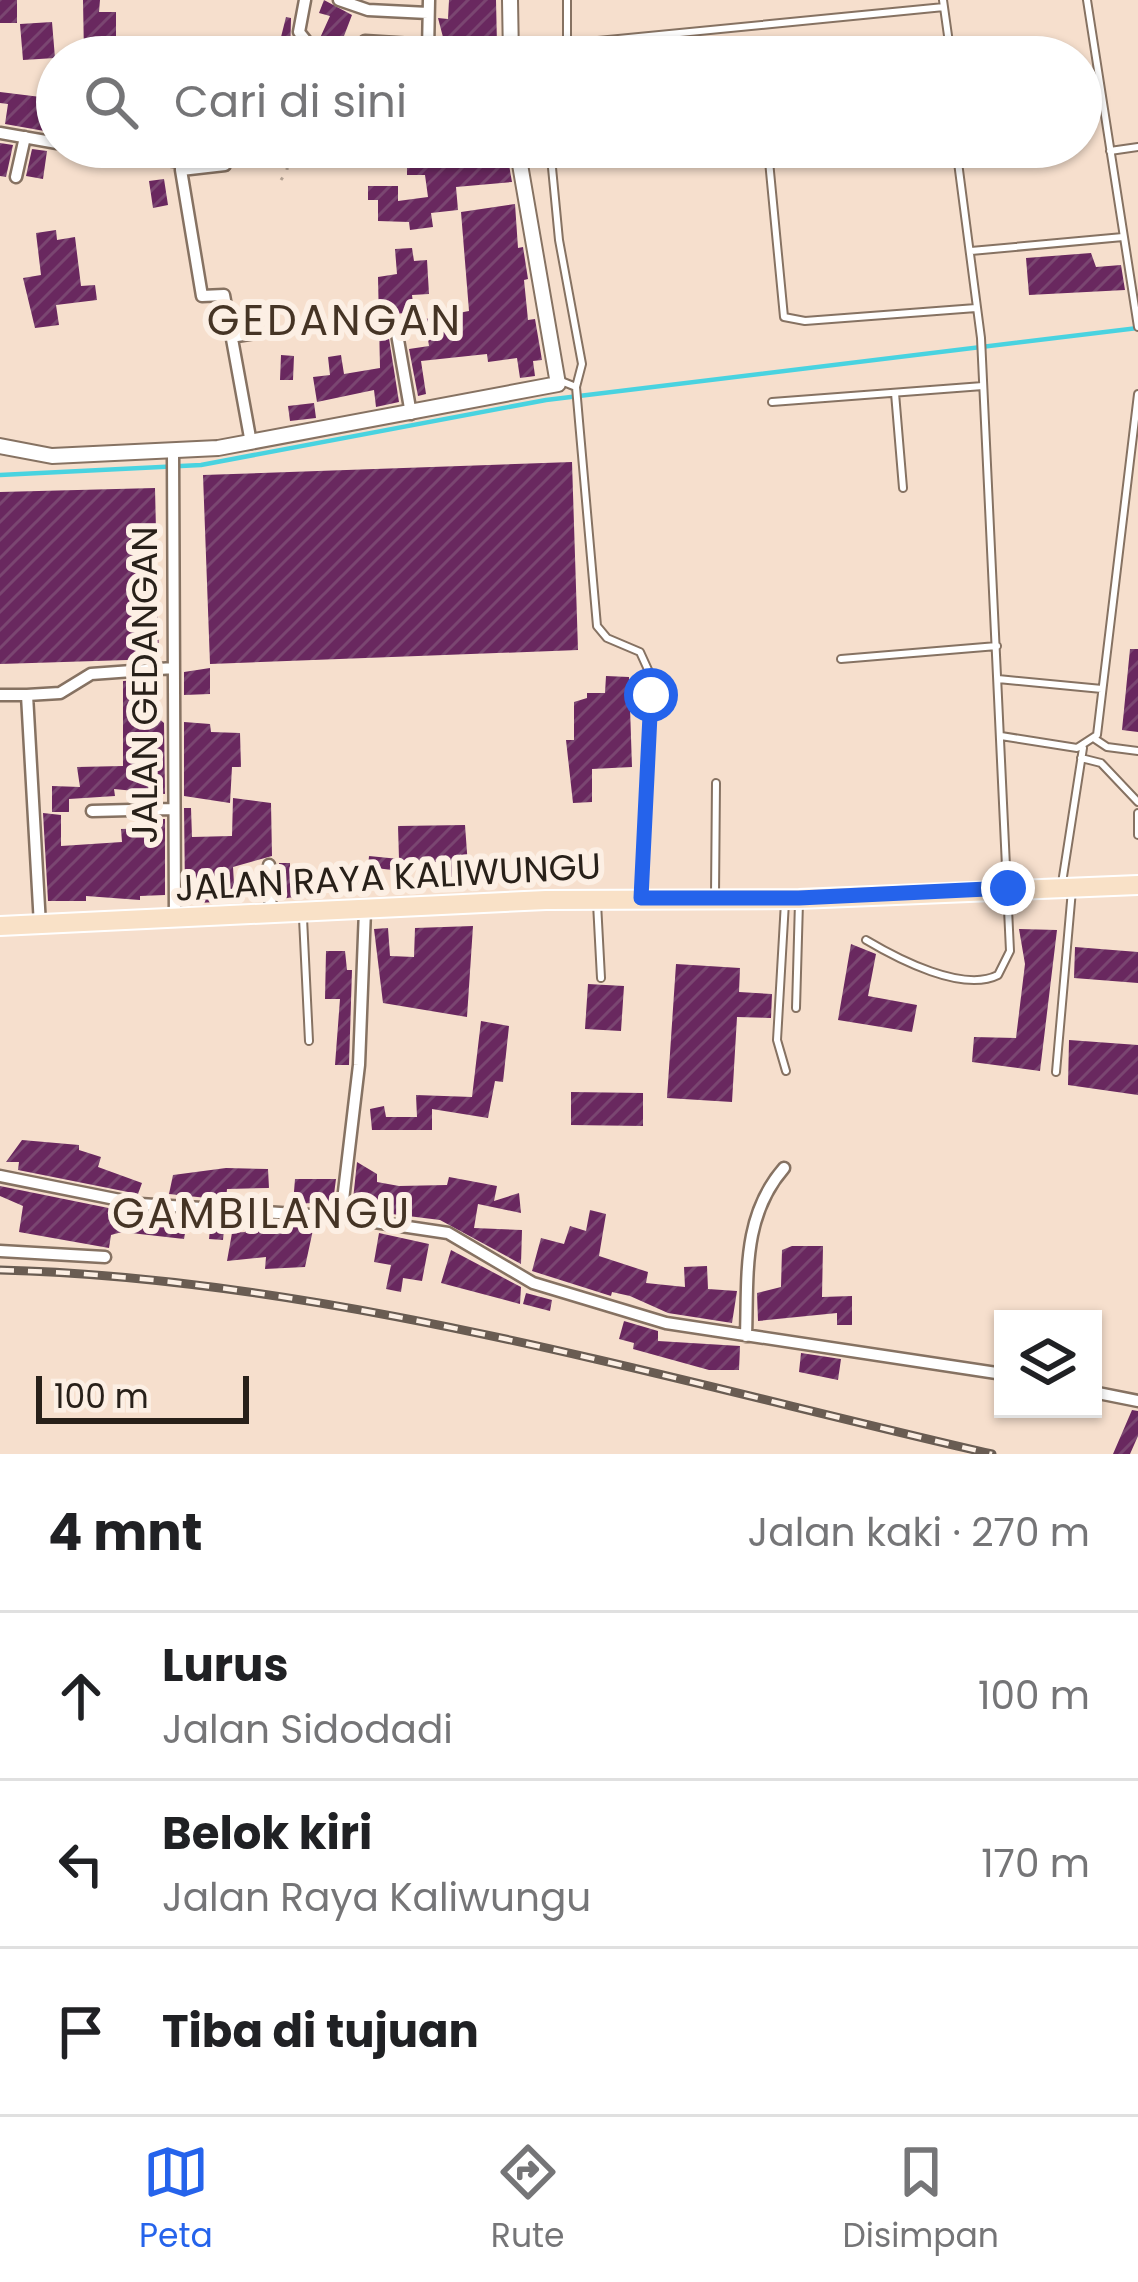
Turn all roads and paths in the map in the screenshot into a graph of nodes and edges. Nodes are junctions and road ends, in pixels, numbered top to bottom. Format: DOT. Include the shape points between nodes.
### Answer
graph roads {
  1 [pos="305,0"];
  2 [pos="339,0"];
  3 [pos="510,0"];
  4 [pos="567,0"];
  5 [pos="1088,0"];
  6 [pos="944,4"];
  7 [pos="428,6"];
  8 [pos="301,36"];
  9 [pos="511,36"];
  10 [pos="567,36"];
  11 [pos="642,36"];
  12 [pos="948,36"];
  13 [pos="1093,36"];
  14 [pos="1102,96"];
  15 [pos="0,133"];
  16 [pos="26,137"];
  17 [pos="36,139"];
  18 [pos="1138,147"];
  19 [pos="1110,151"];
  20 [pos="181,168"];
  21 [pos="287,168"];
  22 [pos="522,168"];
  23 [pos="552,168"];
  24 [pos="770,168"];
  25 [pos="959,168"];
  26 [pos="16,177"];
  27 [pos="281,180"];
  28 [pos="1123,236"];
  29 [pos="971,251"];
  30 [pos="978,308"];
  31 [pos="1138,326"];
  32 [pos="255,333"];
  33 [pos="398,334"];
  34 [pos="231,337"];
  35 [pos="571,386"];
  36 [pos="983,386"];
  37 [pos="895,393"];
  38 [pos="260,394"];
  39 [pos="1138,394"];
  40 [pos="245,395"];
  41 [pos="772,402"];
  42 [pos="411,414"];
  43 [pos="251,443"];
  44 [pos="0,446"];
  45 [pos="173,456"];
  46 [pos="903,488"];
  47 [pos="997,646"];
  48 [pos="841,659"];
  49 [pos="173,668"];
  50 [pos="998,679"];
  51 [pos="1104,690"];
  52 [pos="27,694"];
  53 [pos="0,695"];
  54 [pos="1000,736"];
  55 [pos="1095,739"];
  56 [pos="1083,747"];
  57 [pos="1138,751"];
  58 [pos="1081,758"];
  59 [pos="716,783"];
  60 [pos="1138,802"];
  61 [pos="171,809"];
  62 [pos="92,811"];
  63 [pos="1138,813"];
  64 [pos="1138,835"];
  65 [pos="269,866"];
  66 [pos="1138,885"];
  67 [pos="1067,886"];
  68 [pos="1008,888"];
  69 [pos="641,898"];
  70 [pos="715,898"];
  71 [pos="792,898"];
  72 [pos="596,899"];
  73 [pos="365,910"];
  74 [pos="303,914"];
  75 [pos="272,915"];
  76 [pos="175,920"];
  77 [pos="40,925"];
  78 [pos="0,926"];
  79 [pos="866,940"];
  80 [pos="601,978"];
  81 [pos="796,1008"];
  82 [pos="309,1041"];
  83 [pos="786,1071"];
  84 [pos="1056,1072"];
  85 [pos="784,1168"];
  86 [pos="0,1176"];
  87 [pos="341,1217"];
  88 [pos="0,1251"];
  89 [pos="104,1257"];
  90 [pos="746,1336"];
  91 [pos="994,1373"];
  92 [pos="1102,1394"];
  93 [pos="1138,1400"];
  1 -- 8 [label="street"];
  2 -- 7 [label="street" via="361,8"];
  3 -- 9 [label="street"];
  4 -- 10 [label="lane"];
  5 -- 13 [label="lane"];
  6 -- 11 [label="lane"];
  6 -- 12 [label="lane"];
  14 -- 19 [label="lane"];
  15 -- 16 [label="street"];
  16 -- 17 [label="street"];
  16 -- 26 [label="street"];
  18 -- 19 [label="lane"];
  19 -- 28 [label="lane"];
  20 -- 34 [label="street" via="202,296 225,300"];
  21 -- 27 [label="path"];
  22 -- 35 [label="street"];
  23 -- 35 [label="lane" via="582,364"];
  24 -- 30 [label="lane" via="784,317"];
  25 -- 29 [label="lane"];
  28 -- 29 [label="lane"];
  28 -- 31 [label="lane"];
  29 -- 30 [label="lane"];
  30 -- 36 [label="lane"];
  32 -- 34 [label="street"];
  33 -- 42 [label="street"];
  34 -- 40 [label="street"];
  35 -- 42 [label="street"];
  35 -- 69 [label="lane" via="597,626 640,652 650,674"];
  36 -- 37 [label="lane"];
  36 -- 47 [label="lane"];
  37 -- 41 [label="lane"];
  37 -- 46 [label="lane"];
  38 -- 40 [label="street"];
  39 -- 51 [label="lane"];
  40 -- 43 [label="street"];
  42 -- 43 [label="street"];
  43 -- 45 [label="street"];
  44 -- 45 [label="street" via="52,457"];
  45 -- 49 [label="street, JALAN GEDANGAN"];
  47 -- 48 [label="lane"];
  47 -- 50 [label="lane"];
  49 -- 52 [label="street" via="91,674 60,693"];
  49 -- 61 [label="street, JALAN GEDANGAN"];
  50 -- 51 [label="lane"];
  50 -- 54 [label="lane"];
  51 -- 55 [label="lane"];
  52 -- 53 [label="street"];
  52 -- 77 [label="street"];
  54 -- 56 [label="lane"];
  54 -- 68 [label="lane"];
  55 -- 56 [label="lane"];
  55 -- 57 [label="lane"];
  56 -- 58 [label="lane"];
  58 -- 60 [label="lane" via="1101,763"];
  58 -- 67 [label="lane"];
  59 -- 70 [label="lane"];
  61 -- 62 [label="street"];
  61 -- 76 [label="street, JALAN GEDANGAN"];
  63 -- 64 [label="lane"];
  65 -- 75 [label="street"];
  66 -- 67 [label="main road, JALAN RAYA KALIWUNGU"];
  67 -- 68 [label="main road, JALAN RAYA KALIWUNGU"];
  67 -- 84 [label="lane"];
  68 -- 71 [label="main road, JALAN RAYA KALIWUNGU"];
  68 -- 79 [label="lane" via="1008,961 984,981 949,980"];
  69 -- 70 [label="main road, JALAN RAYA KALIWUNGU"];
  69 -- 72 [label="main road, JALAN RAYA KALIWUNGU"];
  70 -- 71 [label="main road, JALAN RAYA KALIWUNGU"];
  71 -- 81 [label="lane"];
  71 -- 83 [label="lane" via="777,1040"];
  72 -- 73 [label="main road, JALAN RAYA KALIWUNGU"];
  72 -- 80 [label="lane"];
  73 -- 74 [label="main road, JALAN RAYA KALIWUNGU"];
  73 -- 87 [label="street" via="359,1065"];
  74 -- 75 [label="main road, JALAN RAYA KALIWUNGU"];
  74 -- 82 [label="lane"];
  75 -- 76 [label="main road, JALAN RAYA KALIWUNGU"];
  76 -- 77 [label="main road, JALAN RAYA KALIWUNGU"];
  77 -- 78 [label="main road, JALAN RAYA KALIWUNGU"];
  85 -- 90 [label="street" via="751,1226"];
  86 -- 87 [label="street" via="140,1204"];
  87 -- 90 [label="street" via="457,1236 537,1284 665,1323"];
  88 -- 89 [label="street"];
  90 -- 91 [label="street"];
  92 -- 93 [label="street"];
}
